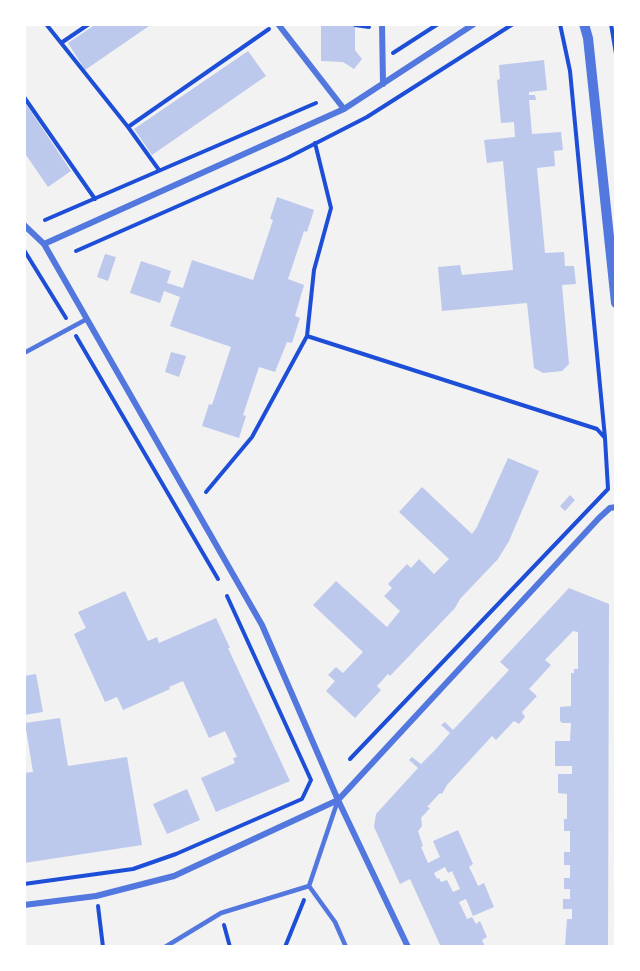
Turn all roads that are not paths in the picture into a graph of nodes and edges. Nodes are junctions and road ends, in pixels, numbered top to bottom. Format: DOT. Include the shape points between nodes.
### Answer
graph roads {
  1 [pos="278,24"];
  2 [pos="382,24"];
  3 [pos="474,24"];
  4 [pos="584,24"];
  5 [pos="383,84"];
  6 [pos="344,109"];
  7 [pos="24,225"];
  8 [pos="44,244"];
  9 [pos="616,303"];
  10 [pos="87,319"];
  11 [pos="24,353"];
  12 [pos="616,507"];
  13 [pos="338,800"];
  14 [pos="309,886"];
  15 [pos="24,905"];
  16 [pos="165,947"];
  17 [pos="346,947"];
  18 [pos="408,947"];
  1 -- 6 [label="street"];
  2 -- 5 [label="street"];
  3 -- 5 [label="street"];
  4 -- 9 [label="street"];
  5 -- 6 [label="street"];
  6 -- 8 [label="street"];
  7 -- 8 [label="street"];
  8 -- 10 [label="street"];
  10 -- 11 [label="lane"];
  10 -- 13 [label="street" via="262,625"];
  12 -- 13 [label="street" via="590,527"];
  13 -- 14 [label="lane"];
  13 -- 15 [label="street" via="174,876 96,896"];
  13 -- 18 [label="street"];
  14 -- 16 [label="lane" via="221,913"];
  14 -- 17 [label="lane" via="335,922"];
}
